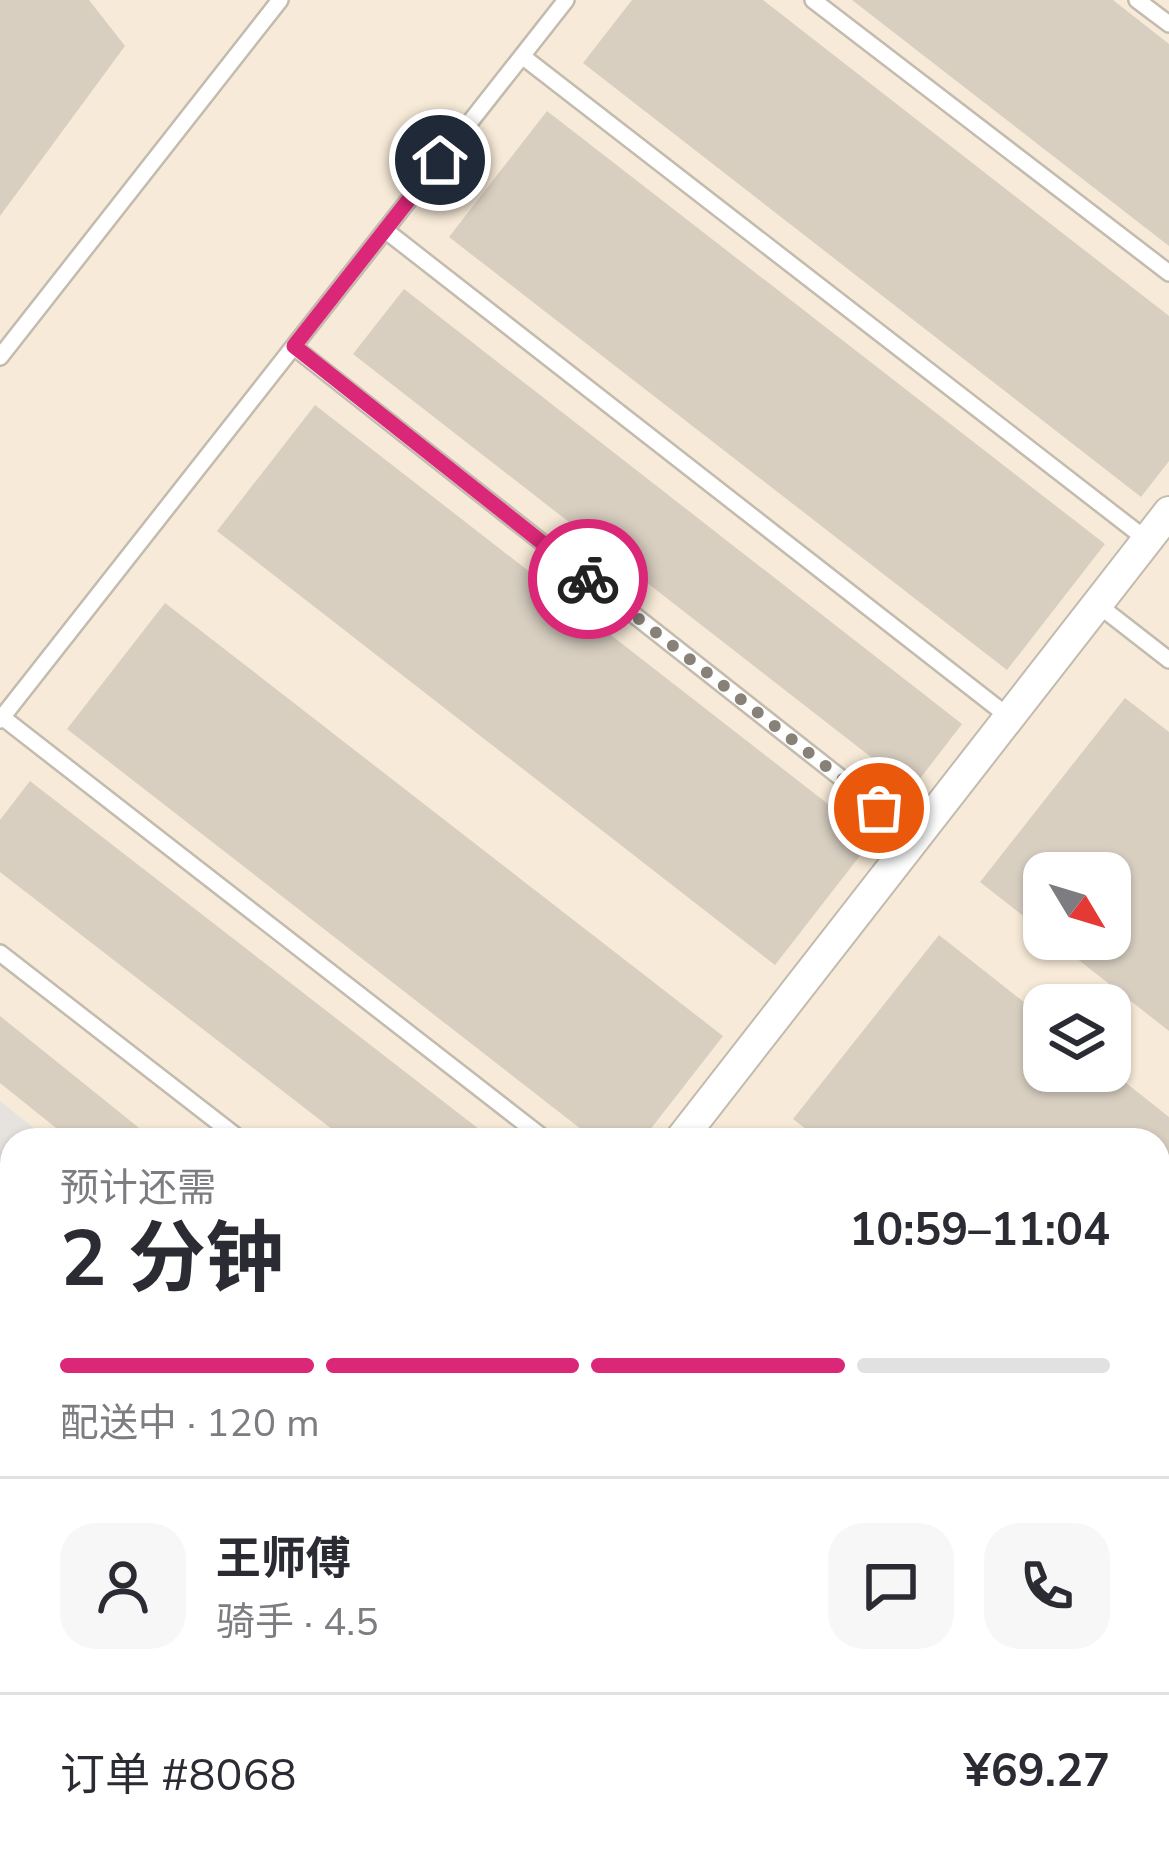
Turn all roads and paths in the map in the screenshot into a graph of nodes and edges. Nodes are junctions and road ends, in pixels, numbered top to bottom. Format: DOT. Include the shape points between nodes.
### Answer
graph roads {
  1 [pos="280,0"];
  2 [pos="566,0"];
  3 [pos="813,0"];
  4 [pos="1138,0"];
  5 [pos="1169,24"];
  6 [pos="523,56"];
  7 [pos="386,230"];
  8 [pos="1169,273"];
  9 [pos="294,346"];
  10 [pos="0,357"];
  11 [pos="1169,512"];
  12 [pos="1147,540"];
  13 [pos="1097,604"];
  14 [pos="1169,660"];
  15 [pos="1009,717"];
  16 [pos="1,718"];
  17 [pos="916,837"];
  18 [pos="0,953"];
  19 [pos="226,1128"];
  20 [pos="531,1128"];
  21 [pos="689,1128"];
  1 -- 10 [label="lane"];
  2 -- 6 [label="lane"];
  3 -- 8 [label="lane"];
  4 -- 5 [label="lane"];
  6 -- 7 [label="lane"];
  6 -- 12 [label="lane"];
  7 -- 9 [label="lane"];
  7 -- 15 [label="lane"];
  9 -- 16 [label="lane"];
  9 -- 17 [label="lane"];
  11 -- 12 [label="street"];
  12 -- 13 [label="street"];
  13 -- 14 [label="lane"];
  13 -- 15 [label="street"];
  15 -- 17 [label="street"];
  16 -- 20 [label="lane"];
  17 -- 21 [label="street"];
  18 -- 19 [label="lane"];
}
